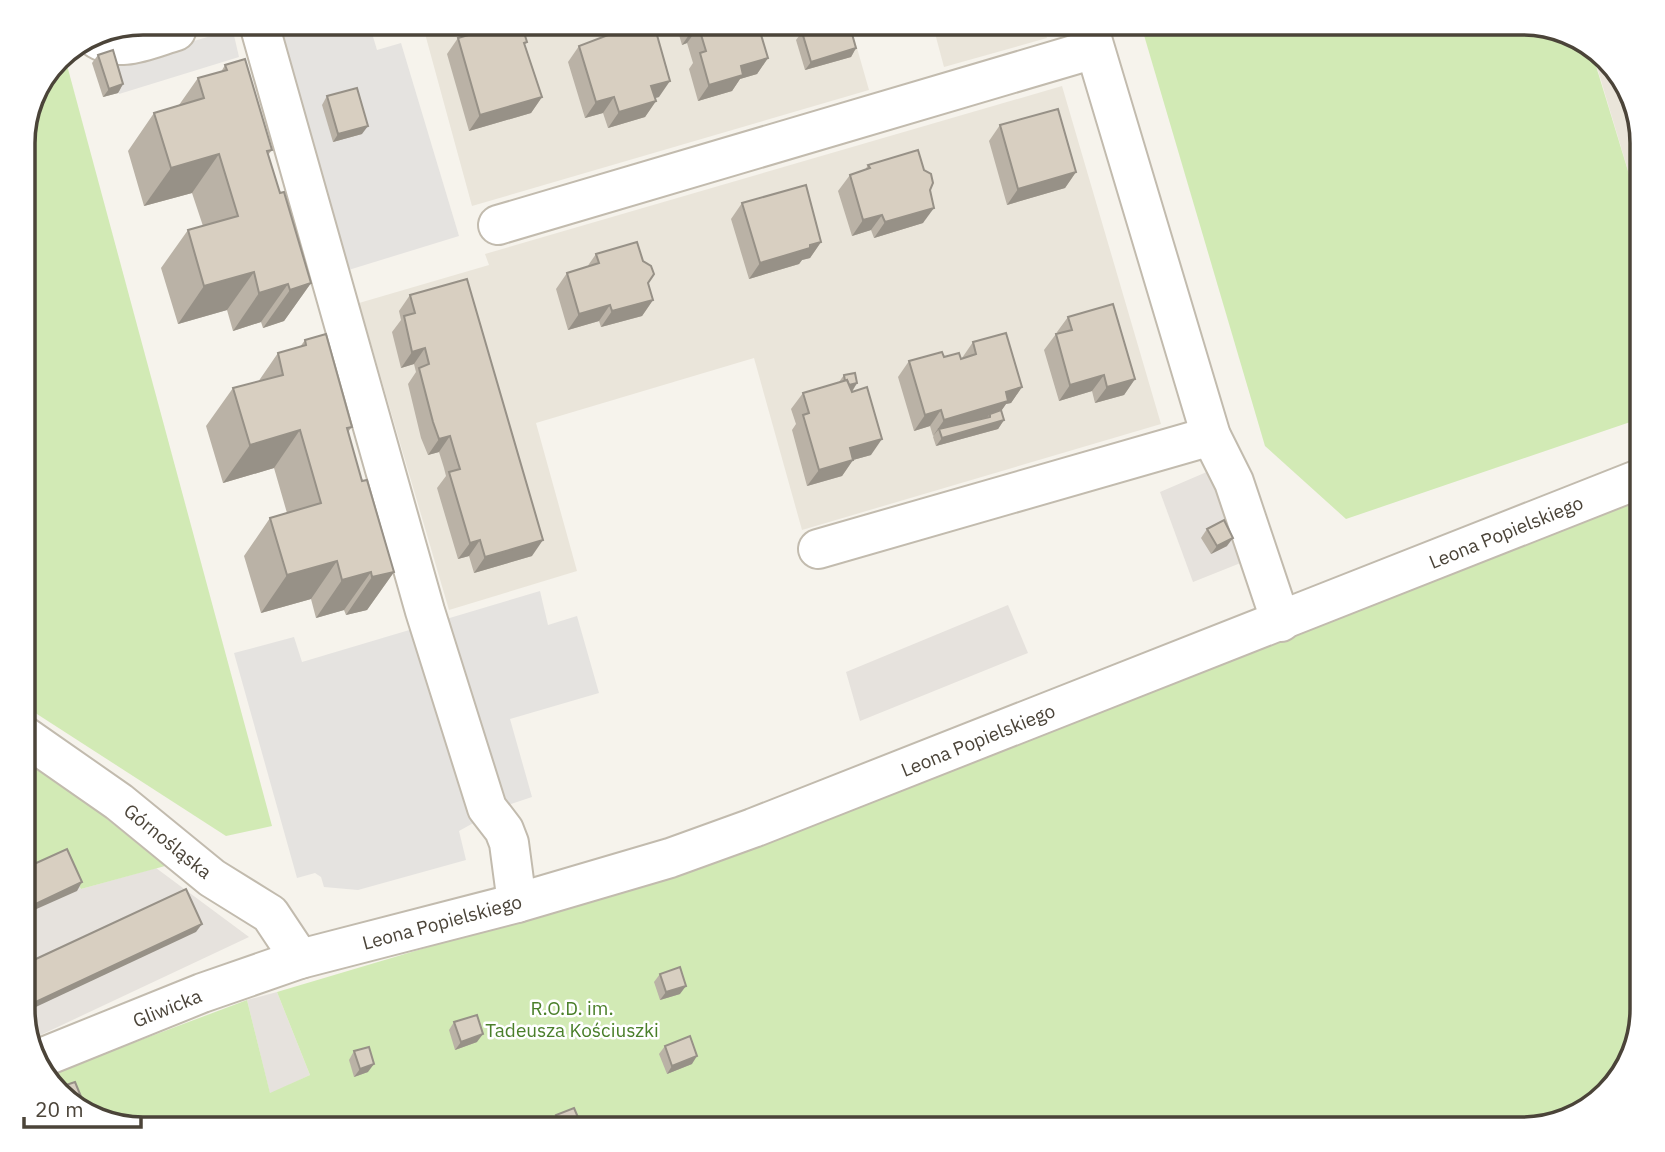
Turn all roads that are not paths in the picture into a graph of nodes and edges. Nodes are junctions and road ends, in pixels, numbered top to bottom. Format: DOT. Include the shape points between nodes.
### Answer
graph roads {
  1 [pos="163,35"];
  2 [pos="262,35"];
  3 [pos="1091,37"];
  4 [pos="106,42"];
  5 [pos="498,225"];
  6 [pos="1211,436"];
  7 [pos="1630,483"];
  8 [pos="818,549"];
  9 [pos="1281,622"];
  10 [pos="35,743"];
  11 [pos="517,903"];
  12 [pos="300,959"];
  13 [pos="46,1056"];
  1 -- 4 [label="street" via="128,46"];
  2 -- 11 [label="street" via="425,611 487,808 509,843"];
  3 -- 5 [label="street"];
  3 -- 6 [label="street"];
  6 -- 8 [label="street"];
  6 -- 9 [label="street" via="1234,482"];
  7 -- 9 [label="street, Leona Popielskiego"];
  9 -- 11 [label="street, Leona Popielskiego" via="753,828"];
  10 -- 12 [label="street, Górnośląska" via="119,802 212,878 270,914"];
  11 -- 12 [label="street, Leona Popielskiego"];
  12 -- 13 [label="street, Gliwicka"];
}
